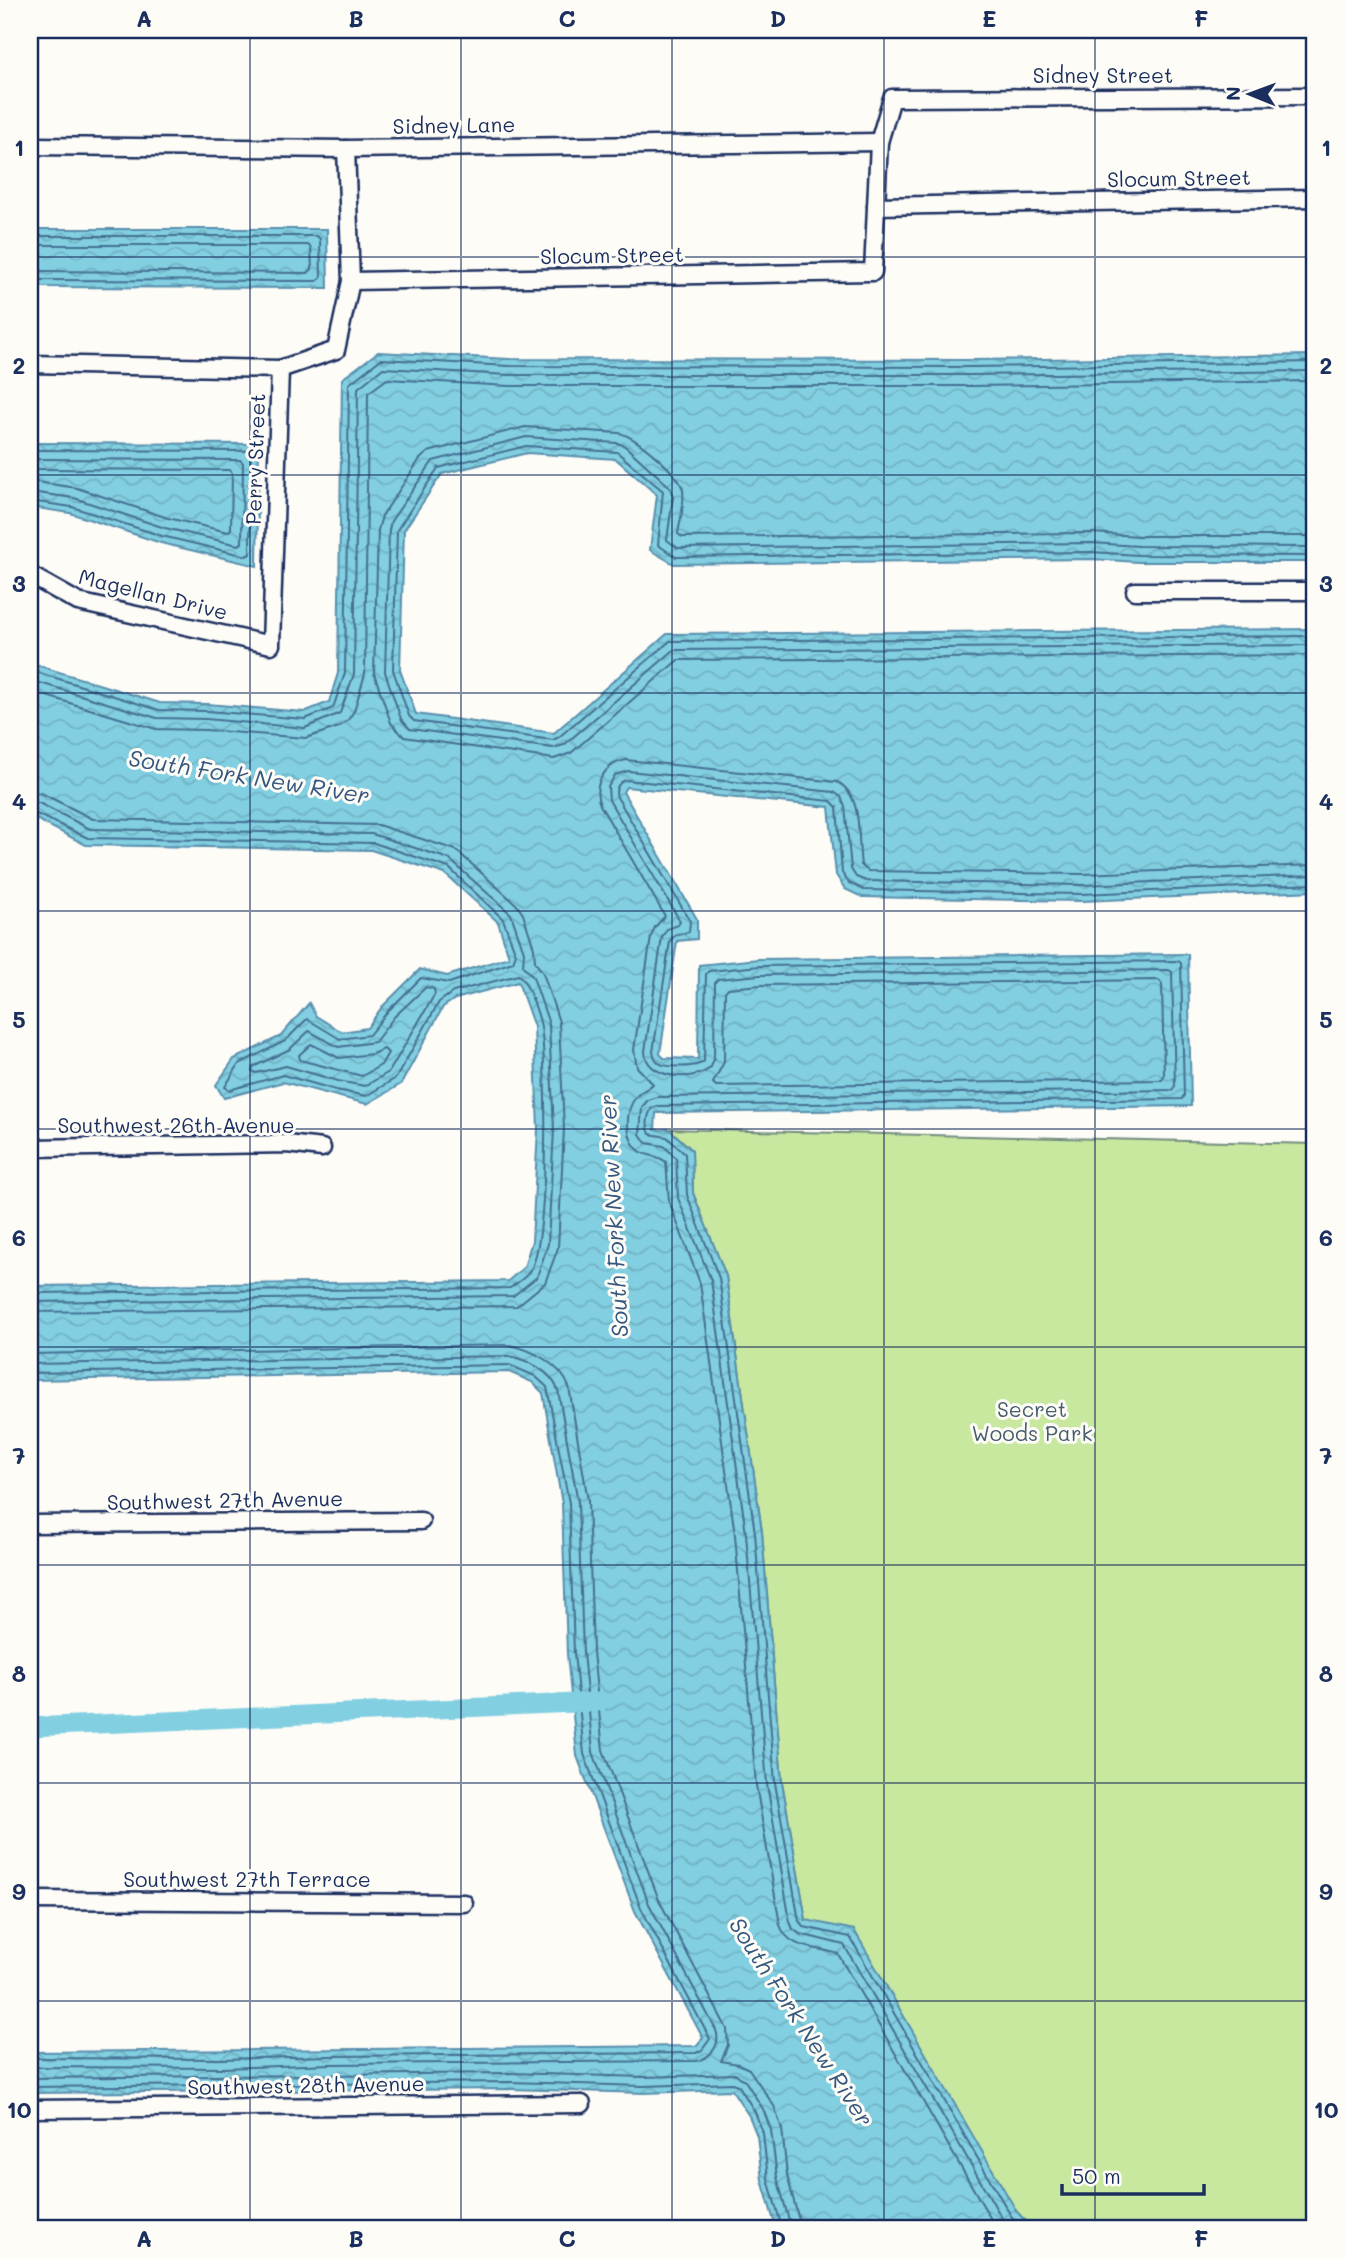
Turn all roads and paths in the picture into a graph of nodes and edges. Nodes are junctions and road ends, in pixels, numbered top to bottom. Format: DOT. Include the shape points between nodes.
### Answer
graph roads {
  1 [pos="1315,96"];
  2 [pos="879,142"];
  3 [pos="30,146"];
  4 [pos="346,149"];
  5 [pos="1315,198"];
  6 [pos="876,206"];
  7 [pos="351,281"];
  8 [pos="30,363"];
  9 [pos="280,369"];
  10 [pos="30,575"];
  11 [pos="1315,591"];
  12 [pos="1135,592"];
  13 [pos="271,645"];
  14 [pos="30,1148"];
  15 [pos="322,1148"];
  16 [pos="421,1521"];
  17 [pos="30,1524"];
  18 [pos="30,1900"];
  19 [pos="464,1903"];
  20 [pos="582,2104"];
  21 [pos="30,2109"];
  1 -- 2 [label="street, Sidney Street" via="892,98"];
  2 -- 4 [label="street, Sidney Lane"];
  2 -- 6 [label="street"];
  3 -- 4 [label="street, Sidney Lane"];
  4 -- 7 [label="street, Perry Street"];
  5 -- 6 [label="street, Slocum Street"];
  6 -- 7 [label="street, Slocum Street" via="873,272"];
  7 -- 9 [label="street, Perry Street" via="336,349"];
  8 -- 9 [label="street"];
  9 -- 13 [label="street, Perry Street"];
  10 -- 13 [label="street, Magellan Drive" via="78,602"];
  11 -- 12 [label="street"];
  14 -- 15 [label="street, Southwest 26th Avenue" via="287,1144"];
  16 -- 17 [label="street, Southwest 27th Avenue"];
  18 -- 19 [label="street, Southwest 27th Terrace"];
  20 -- 21 [label="street, Southwest 28th Avenue"];
}
